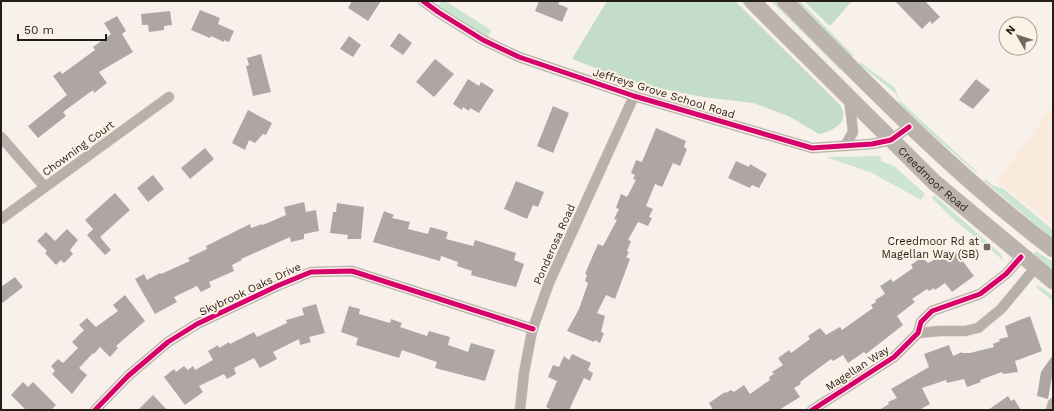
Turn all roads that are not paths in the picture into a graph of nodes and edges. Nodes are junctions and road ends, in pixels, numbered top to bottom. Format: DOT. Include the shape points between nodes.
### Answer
graph roads {
  1 [pos="423,1"];
  2 [pos="752,1"];
  3 [pos="785,1"];
  4 [pos="634,96"];
  5 [pos="848,96"];
  6 [pos="169,97"];
  7 [pos="909,127"];
  8 [pos="1,137"];
  9 [pos="891,140"];
  10 [pos="846,146"];
  11 [pos="44,186"];
  12 [pos="1,219"];
  13 [pos="1053,249"];
  14 [pos="1021,257"];
  15 [pos="1035,268"];
  16 [pos="1053,281"];
  17 [pos="533,329"];
  18 [pos="918,334"];
  19 [pos="1053,403"];
  20 [pos="95,410"];
  21 [pos="520,410"];
  22 [pos="812,410"];
  23 [pos="1051,410"];
  1 -- 4 [label="street, Jeffreys Grove School Road" via="490,44 520,57"];
  2 -- 5 [label="main road, Creedmoor Road"];
  3 -- 7 [label="main road, Creedmoor Road"];
  4 -- 10 [label="street, Jeffreys Grove School Road" via="812,148"];
  4 -- 17 [label="street, Ponderosa Road" via="549,283"];
  5 -- 9 [label="main road, Creedmoor Road"];
  5 -- 10 [label="street" via="853,132"];
  6 -- 11 [label="street, Chowning Court"];
  7 -- 9 [label="street, Jeffreys Grove School Road"];
  7 -- 13 [label="main road, Creedmoor Road" via="1006,212"];
  8 -- 11 [label="street"];
  9 -- 10 [label="street, Jeffreys Grove School Road"];
  9 -- 14 [label="main road, Creedmoor Road" via="934,182"];
  11 -- 12 [label="street, Chowning Court"];
  14 -- 15 [label="main road, Creedmoor Road"];
  14 -- 18 [label="street, Magellan Way" via="1006,274 980,294 932,311 921,322"];
  15 -- 16 [label="main road, Creedmoor Road"];
  15 -- 18 [label="street" via="1001,309 978,328"];
  17 -- 20 [label="street, Skybrook Oaks Drive" via="352,271 311,272 197,324 168,342 128,376"];
  17 -- 21 [label="street, Ponderosa Road"];
  18 -- 22 [label="street, Magellan Way" via="894,358"];
  19 -- 23 [label="street"];
}
